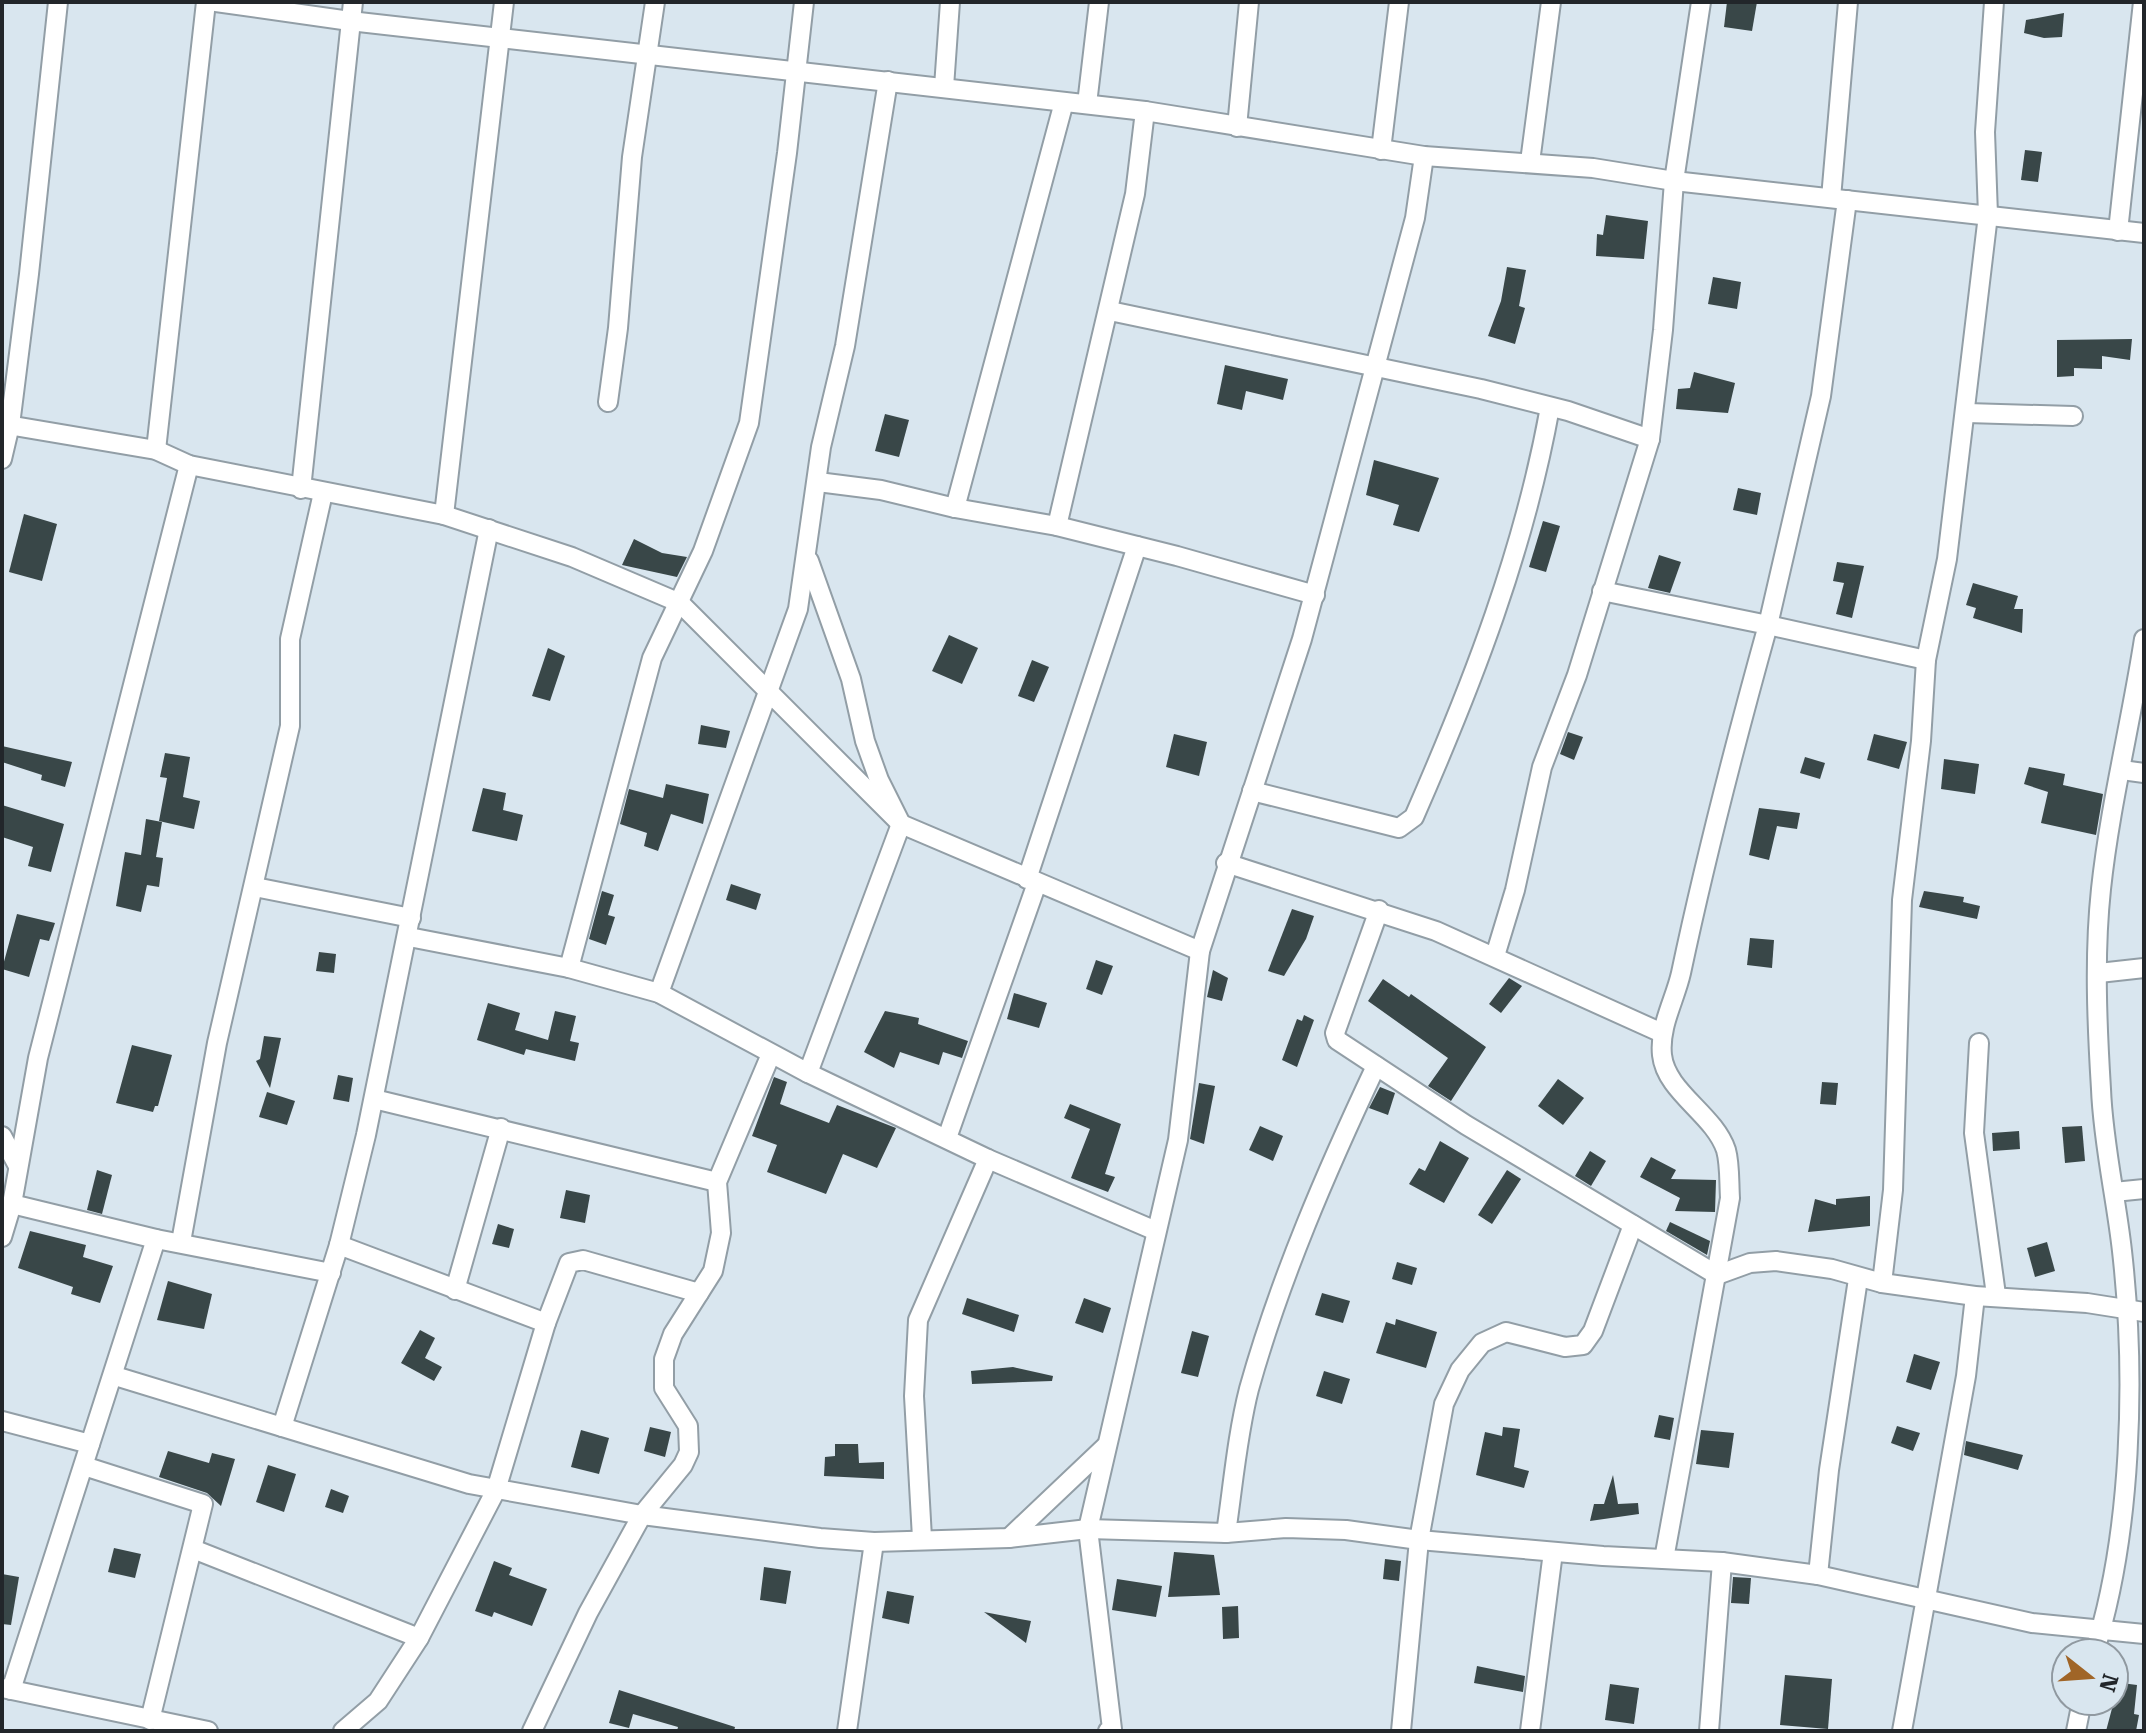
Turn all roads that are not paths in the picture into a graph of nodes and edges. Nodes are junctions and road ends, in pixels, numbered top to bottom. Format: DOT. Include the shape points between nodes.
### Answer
graph roads {
  1 [pos="58,2"];
  2 [pos="206,2"];
  3 [pos="216,2"];
  4 [pos="504,2"];
  5 [pos="655,2"];
  6 [pos="804,2"];
  7 [pos="950,2"];
  8 [pos="1099,2"];
  9 [pos="1249,2"];
  10 [pos="1399,2"];
  11 [pos="1551,2"];
  12 [pos="1701,2"];
  13 [pos="1848,2"];
  14 [pos="1994,2"];
  15 [pos="2143,2"];
  16 [pos="351,12"];
  17 [pos="500,37"];
  18 [pos="648,56"];
  19 [pos="797,71"];
  20 [pos="888,81"];
  21 [pos="944,87"];
  22 [pos="1064,102"];
  23 [pos="1087,104"];
  24 [pos="1145,111"];
  25 [pos="1237,127"];
  26 [pos="1381,150"];
  27 [pos="1424,156"];
  28 [pos="1530,162"];
  29 [pos="1674,181"];
  30 [pos="1839,199"];
  31 [pos="1988,215"];
  32 [pos="2118,231"];
  33 [pos="2144,233"];
  34 [pos="1110,311"];
  35 [pos="1376,368"];
  36 [pos="608,402"];
  37 [pos="1550,407"];
  38 [pos="1967,413"];
  39 [pos="2073,416"];
  40 [pos="6,424"];
  41 [pos="1650,439"];
  42 [pos="156,450"];
  43 [pos="2,459"];
  44 [pos="189,465"];
  45 [pos="818,482"];
  46 [pos="301,489"];
  47 [pos="323,493"];
  48 [pos="955,508"];
  49 [pos="444,515"];
  50 [pos="1057,526"];
  51 [pos="489,529"];
  52 [pos="1137,546"];
  53 [pos="808,555"];
  54 [pos="1602,591"];
  55 [pos="1315,595"];
  56 [pos="680,603"];
  57 [pos="1768,625"];
  58 [pos="2144,639"];
  59 [pos="1926,660"];
  60 [pos="768,695"];
  61 [pos="2122,770"];
  62 [pos="2144,773"];
  63 [pos="1252,791"];
  64 [pos="901,824"];
  65 [pos="1226,863"];
  66 [pos="1032,881"];
  67 [pos="255,887"];
  68 [pos="1379,910"];
  69 [pos="411,918"];
  70 [pos="409,937"];
  71 [pos="1200,951"];
  72 [pos="1495,956"];
  73 [pos="569,968"];
  74 [pos="2144,968"];
  75 [pos="2099,973"];
  76 [pos="659,993"];
  77 [pos="1662,1033"];
  78 [pos="1979,1043"];
  79 [pos="771,1054"];
  80 [pos="1376,1066"];
  81 [pos="808,1073"];
  82 [pos="374,1099"];
  83 [pos="501,1128"];
  84 [pos="2,1136"];
  85 [pos="947,1138"];
  86 [pos="988,1159"];
  87 [pos="18,1166"];
  88 [pos="717,1182"];
  89 [pos="2144,1189"];
  90 [pos="2114,1192"];
  91 [pos="12,1204"];
  92 [pos="1633,1225"];
  93 [pos="1156,1231"];
  94 [pos="2,1237"];
  95 [pos="156,1239"];
  96 [pos="181,1242"];
  97 [pos="339,1245"];
  98 [pos="331,1273"];
  99 [pos="1717,1275"];
  100 [pos="1858,1279"];
  101 [pos="1882,1283"];
  102 [pos="455,1290"];
  103 [pos="699,1293"];
  104 [pos="1996,1295"];
  105 [pos="1975,1296"];
  106 [pos="2135,1311"];
  107 [pos="546,1323"];
  108 [pos="115,1376"];
  109 [pos="2,1421"];
  110 [pos="282,1427"];
  111 [pos="90,1444"];
  112 [pos="1105,1447"];
  113 [pos="84,1466"];
  114 [pos="496,1490"];
  115 [pos="642,1515"];
  116 [pos="1088,1529"];
  117 [pos="1226,1533"];
  118 [pos="922,1538"];
  119 [pos="1009,1538"];
  120 [pos="1419,1540"];
  121 [pos="874,1542"];
  122 [pos="193,1549"];
  123 [pos="1553,1552"];
  124 [pos="1664,1559"];
  125 [pos="1722,1562"];
  126 [pos="1818,1575"];
  127 [pos="1925,1597"];
  128 [pos="2102,1628"];
  129 [pos="2144,1634"];
  130 [pos="2099,1637"];
  131 [pos="419,1638"];
  132 [pos="7,1689"];
  133 [pos="150,1720"];
  134 [pos="1111,1730"];
  135 [pos="202,1731"];
  136 [pos="343,1731"];
  137 [pos="532,1731"];
  138 [pos="847,1731"];
  139 [pos="1401,1731"];
  140 [pos="1530,1731"];
  141 [pos="1709,1731"];
  142 [pos="1902,1731"];
  1 -- 40 [label="street"];
  2 -- 42 [label="street"];
  3 -- 16 [label="street"];
  4 -- 17 [label="street"];
  5 -- 18 [label="street"];
  6 -- 19 [label="street"];
  7 -- 21 [label="street"];
  8 -- 23 [label="street"];
  9 -- 25 [label="street"];
  10 -- 26 [label="street"];
  11 -- 28 [label="street"];
  12 -- 29 [label="street"];
  13 -- 30 [label="street"];
  14 -- 31 [label="street" via="1985,132"];
  15 -- 32 [label="street"];
  16 -- 17 [label="street"];
  16 -- 46 [label="street"];
  17 -- 18 [label="street"];
  17 -- 49 [label="street"];
  18 -- 19 [label="street"];
  18 -- 36 [label="street" via="632,157"];
  19 -- 20 [label="street"];
  19 -- 56 [label="street" via="749,423"];
  20 -- 21 [label="street"];
  20 -- 45 [label="street"];
  21 -- 22 [label="street"];
  22 -- 23 [label="street"];
  22 -- 48 [label="street"];
  23 -- 24 [label="street"];
  24 -- 25 [label="street"];
  24 -- 34 [label="street" via="1135,194"];
  25 -- 26 [label="street"];
  26 -- 27 [label="street"];
  27 -- 28 [label="street"];
  27 -- 35 [label="street" via="1415,218"];
  28 -- 29 [label="street"];
  29 -- 30 [label="street"];
  29 -- 41 [label="street"];
  30 -- 31 [label="street"];
  30 -- 57 [label="street" via="1821,396"];
  31 -- 32 [label="street"];
  31 -- 38 [label="street"];
  32 -- 33 [label="street"];
  34 -- 35 [label="street"];
  34 -- 50 [label="street"];
  35 -- 37 [label="street"];
  35 -- 55 [label="street"];
  37 -- 41 [label="street"];
  37 -- 63 [label="street" via="1535,490 1499,609 1414,817 1399,828"];
  38 -- 39 [label="street"];
  38 -- 59 [label="street" via="1947,559"];
  40 -- 42 [label="street"];
  40 -- 43 [label="street"];
  41 -- 54 [label="street"];
  42 -- 44 [label="street"];
  44 -- 46 [label="street"];
  44 -- 87 [label="street" via="38,1058"];
  45 -- 48 [label="street"];
  45 -- 53 [label="street"];
  46 -- 47 [label="street"];
  47 -- 49 [label="street"];
  47 -- 67 [label="street" via="290,639 290,726"];
  48 -- 50 [label="street"];
  49 -- 51 [label="street"];
  50 -- 52 [label="street"];
  51 -- 56 [label="street"];
  51 -- 69 [label="street"];
  52 -- 55 [label="street"];
  52 -- 66 [label="street"];
  53 -- 60 [label="street" via="798,609"];
  53 -- 64 [label="street" via="851,679 865,741"];
  54 -- 57 [label="street"];
  54 -- 72 [label="street" via="1542,767"];
  55 -- 63 [label="street"];
  56 -- 60 [label="street"];
  56 -- 73 [label="street" via="652,658 638,703"];
  57 -- 59 [label="street"];
  57 -- 77 [label="street"];
  58 -- 61 [label="street"];
  59 -- 101 [label="street" via="1902,900 1893,1190"];
  60 -- 64 [label="street"];
  60 -- 76 [label="street"];
  61 -- 62 [label="street"];
  61 -- 75 [label="street" via="2103,878"];
  63 -- 65 [label="street"];
  64 -- 66 [label="street"];
  64 -- 81 [label="street"];
  65 -- 68 [label="street"];
  65 -- 71 [label="street"];
  66 -- 71 [label="street"];
  66 -- 85 [label="street"];
  67 -- 69 [label="street"];
  67 -- 96 [label="street" via="217,1043"];
  68 -- 72 [label="street"];
  68 -- 80 [label="street" via="1335,1033 1337,1040"];
  69 -- 70 [label="street"];
  70 -- 73 [label="street"];
  70 -- 82 [label="street"];
  71 -- 93 [label="street" via="1178,1140"];
  72 -- 77 [label="street"];
  73 -- 76 [label="street"];
  74 -- 75 [label="street"];
  75 -- 90 [label="street" via="2101,1092"];
  76 -- 79 [label="street"];
  77 -- 99 [label="street" via="1662,1058 1670,1073 1711,1123 1726,1151 1730,1198"];
  78 -- 104 [label="street" via="1974,1133"];
  79 -- 81 [label="street"];
  79 -- 88 [label="street"];
  80 -- 92 [label="street"];
  80 -- 117 [label="street" via="1311,1211 1255,1370"];
  81 -- 85 [label="street"];
  82 -- 83 [label="street"];
  82 -- 97 [label="street"];
  83 -- 88 [label="street"];
  83 -- 102 [label="street"];
  84 -- 87 [label="street"];
  85 -- 86 [label="street"];
  86 -- 93 [label="street"];
  86 -- 118 [label="street" via="918,1320 914,1396"];
  87 -- 91 [label="street"];
  88 -- 103 [label="street" via="720,1249"];
  89 -- 90 [label="street"];
  90 -- 106 [label="street"];
  91 -- 94 [label="street"];
  91 -- 95 [label="street"];
  92 -- 99 [label="street"];
  92 -- 120 [label="street" via="1583,1345 1565,1347 1506,1332 1482,1343 1460,1370 1444,1404"];
  93 -- 112 [label="street"];
  95 -- 96 [label="street"];
  95 -- 108 [label="street"];
  96 -- 98 [label="street"];
  97 -- 98 [label="street"];
  97 -- 102 [label="street"];
  98 -- 110 [label="street"];
  99 -- 100 [label="street" via="1750,1263 1776,1261 1832,1269"];
  99 -- 124 [label="street"];
  100 -- 101 [label="street"];
  100 -- 126 [label="street"];
  101 -- 105 [label="street"];
  102 -- 107 [label="street"];
  103 -- 107 [label="street" via="573,1260"];
  103 -- 115 [label="street" via="667,1347 661,1374 670,1401 688,1426 689,1452"];
  104 -- 105 [label="street"];
  104 -- 106 [label="street"];
  105 -- 127 [label="street" via="1966,1376"];
  106 -- 128 [label="street" via="2127,1444"];
  107 -- 114 [label="street"];
  108 -- 110 [label="street"];
  108 -- 111 [label="street"];
  109 -- 111 [label="street"];
  110 -- 114 [label="street"];
  111 -- 113 [label="street"];
  112 -- 116 [label="street"];
  112 -- 119 [label="street"];
  113 -- 122 [label="street" via="201,1502"];
  113 -- 132 [label="street"];
  114 -- 115 [label="street"];
  114 -- 131 [label="street"];
  115 -- 121 [label="street"];
  115 -- 137 [label="street"];
  116 -- 117 [label="street"];
  116 -- 119 [label="street"];
  116 -- 134 [label="street"];
  117 -- 120 [label="street" via="1346,1530"];
  118 -- 119 [label="street"];
  118 -- 121 [label="street"];
  120 -- 123 [label="street"];
  120 -- 139 [label="street"];
  121 -- 138 [label="street"];
  122 -- 131 [label="street"];
  122 -- 133 [label="street"];
  123 -- 124 [label="street"];
  123 -- 140 [label="street"];
  124 -- 125 [label="street"];
  125 -- 126 [label="street"];
  125 -- 141 [label="street"];
  126 -- 127 [label="street"];
  127 -- 128 [label="street" via="2032,1623"];
  127 -- 142 [label="street"];
  128 -- 129 [label="street"];
  128 -- 130 [label="street"];
  131 -- 136 [label="street" via="378,1701"];
  132 -- 133 [label="street"];
  133 -- 135 [label="street"];
}
